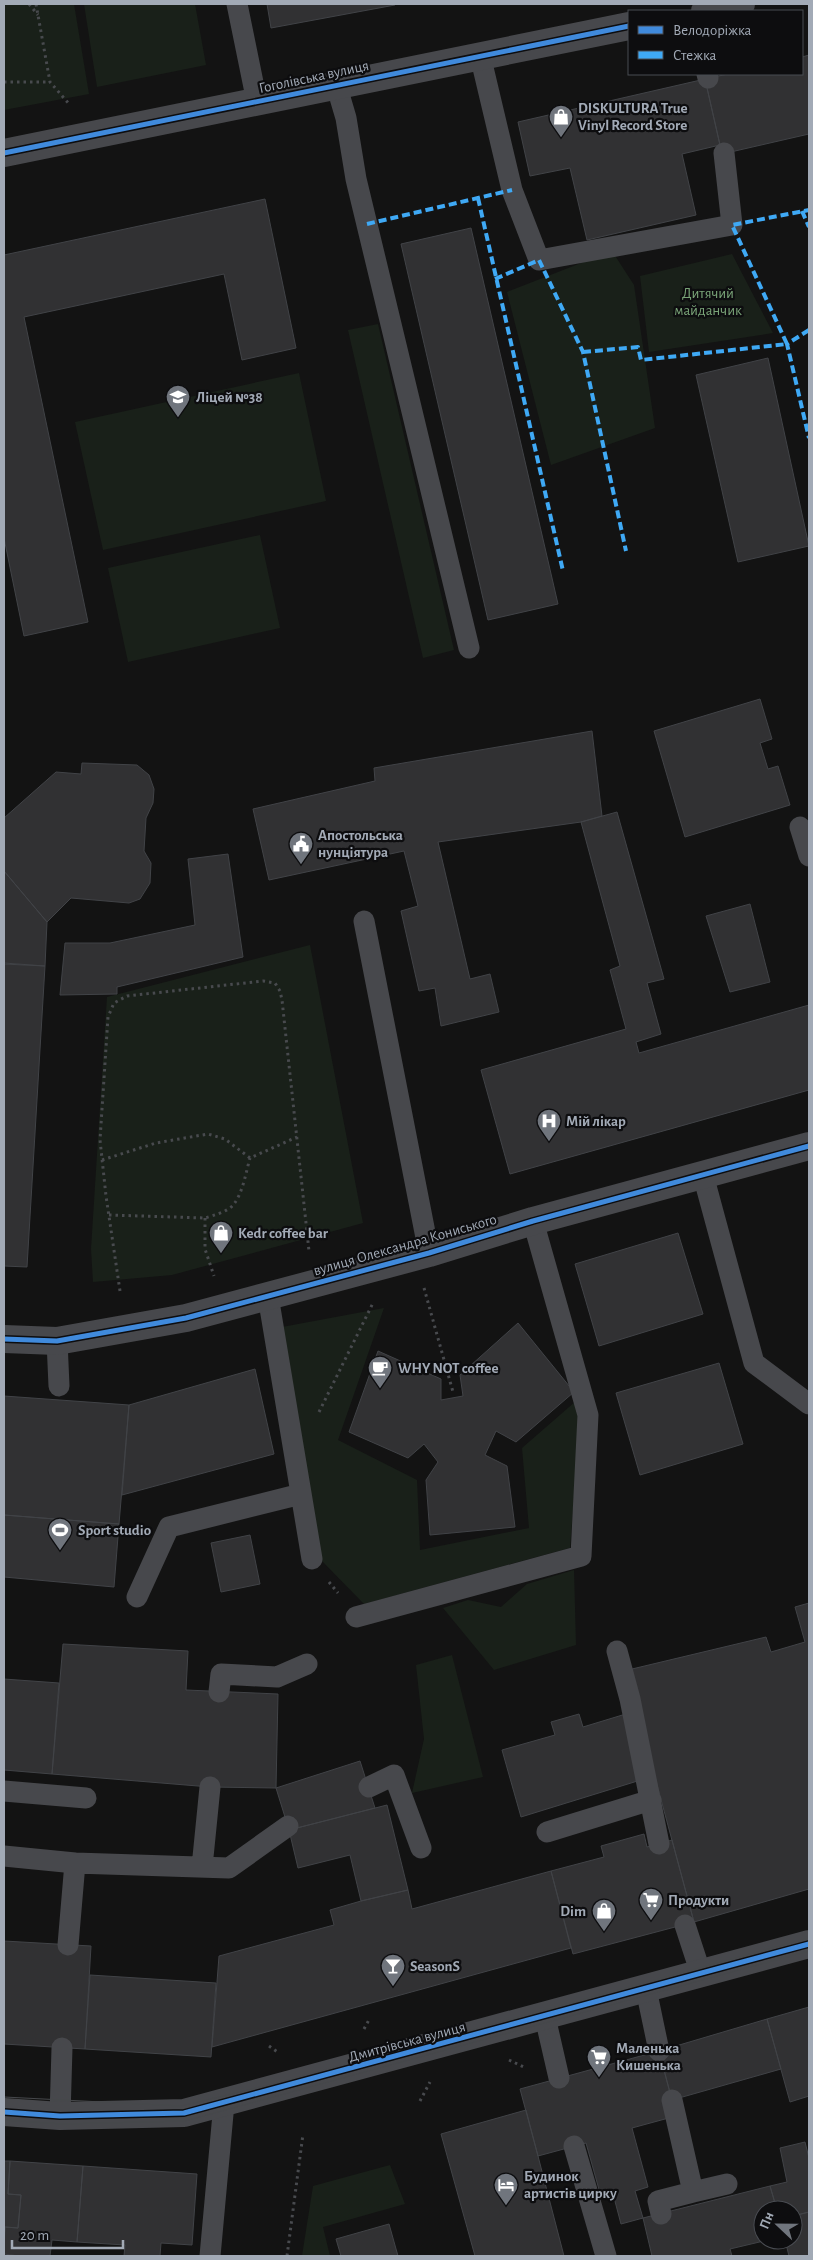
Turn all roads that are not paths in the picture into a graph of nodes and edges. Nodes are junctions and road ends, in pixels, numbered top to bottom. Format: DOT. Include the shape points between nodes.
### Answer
graph roads {
  1 [pos="237,4"];
  2 [pos="741,4"];
  3 [pos="710,10"];
  4 [pos="628,26"];
  5 [pos="480,55"];
  6 [pos="336,84"];
  7 [pos="257,102"];
  8 [pos="4,153"];
  9 [pos="724,153"];
  10 [pos="469,648"];
  11 [pos="800,827"];
  12 [pos="809,856"];
  13 [pos="364,921"];
  14 [pos="809,1146"];
  15 [pos="703,1175"];
  16 [pos="533,1221"];
  17 [pos="429,1253"];
  18 [pos="268,1296"];
  19 [pos="4,1339"];
  20 [pos="57,1341"];
  21 [pos="59,1386"];
  22 [pos="809,1404"];
  23 [pos="302,1494"];
  24 [pos="312,1559"];
  25 [pos="138,1597"];
  26 [pos="356,1617"];
  27 [pos="617,1651"];
  28 [pos="307,1664"];
  29 [pos="219,1692"];
  30 [pos="210,1787"];
  31 [pos="369,1787"];
  32 [pos="4,1792"];
  33 [pos="86,1798"];
  34 [pos="651,1800"];
  35 [pos="288,1826"];
  36 [pos="547,1832"];
  37 [pos="659,1844"];
  38 [pos="421,1848"];
  39 [pos="4,1856"];
  40 [pos="75,1863"];
  41 [pos="202,1867"];
  42 [pos="685,1925"];
  43 [pos="809,1944"];
  44 [pos="68,1945"];
  45 [pos="701,1974"];
  46 [pos="646,1989"];
  47 [pos="545,2017"];
  48 [pos="62,2048"];
  49 [pos="659,2051"];
  50 [pos="559,2078"];
  51 [pos="672,2100"];
  52 [pos="224,2103"];
  53 [pos="4,2112"];
  54 [pos="60,2116"];
  55 [pos="574,2146"];
  56 [pos="727,2184"];
  57 [pos="693,2192"];
  58 [pos="661,2214"];
  59 [pos="210,2256"];
  60 [pos="606,2256"];
  1 -- 7 [label="lane"];
  2 -- 3 [label="street"];
  4 -- 5 [label="street, Гоголівська вулиця"];
  5 -- 6 [label="street, Гоголівська вулиця"];
  5 -- 9 [label="lane" via="512,190 539,260 732,225"];
  6 -- 7 [label="street, Гоголівська вулиця"];
  6 -- 10 [label="lane"];
  7 -- 8 [label="street, Гоголівська вулиця"];
  11 -- 12 [label="lane"];
  13 -- 17 [label="lane"];
  14 -- 15 [label="street, вулиця Олександра Кониського"];
  15 -- 16 [label="street, вулиця Олександра Кониського"];
  15 -- 22 [label="lane" via="754,1362"];
  16 -- 17 [label="street, вулиця Олександра Кониського"];
  16 -- 26 [label="lane" via="588,1415 581,1556"];
  17 -- 18 [label="street, вулиця Олександра Кониського"];
  18 -- 20 [label="street, вулиця Олександра Кониського" via="186,1318"];
  18 -- 23 [label="lane"];
  19 -- 20 [label="street, вулиця Олександра Кониського"];
  20 -- 21 [label="lane"];
  23 -- 24 [label="lane"];
  23 -- 25 [label="lane" via="169,1527"];
  27 -- 34 [label="lane"];
  28 -- 29 [label="lane" via="278,1677 221,1674"];
  30 -- 41 [label="lane"];
  31 -- 38 [label="lane" via="394,1775"];
  32 -- 33 [label="lane"];
  34 -- 36 [label="lane"];
  34 -- 37 [label="lane"];
  35 -- 41 [label="lane" via="229,1868"];
  39 -- 40 [label="lane"];
  40 -- 41 [label="lane"];
  40 -- 44 [label="lane"];
  42 -- 45 [label="lane"];
  43 -- 45 [label="street, Дмитрівська вулиця"];
  45 -- 46 [label="street, Дмитрівська вулиця"];
  46 -- 47 [label="street, Дмитрівська вулиця"];
  46 -- 49 [label="lane"];
  47 -- 50 [label="lane"];
  47 -- 52 [label="street, Дмитрівська вулиця"];
  48 -- 54 [label="lane"];
  51 -- 57 [label="lane"];
  52 -- 54 [label="street, Дмитрівська вулиця" via="184,2114"];
  52 -- 59 [label="lane"];
  53 -- 54 [label="street, Дмитрівська вулиця"];
  55 -- 60 [label="lane"];
  56 -- 57 [label="lane"];
  57 -- 58 [label="lane" via="658,2201"];
}
